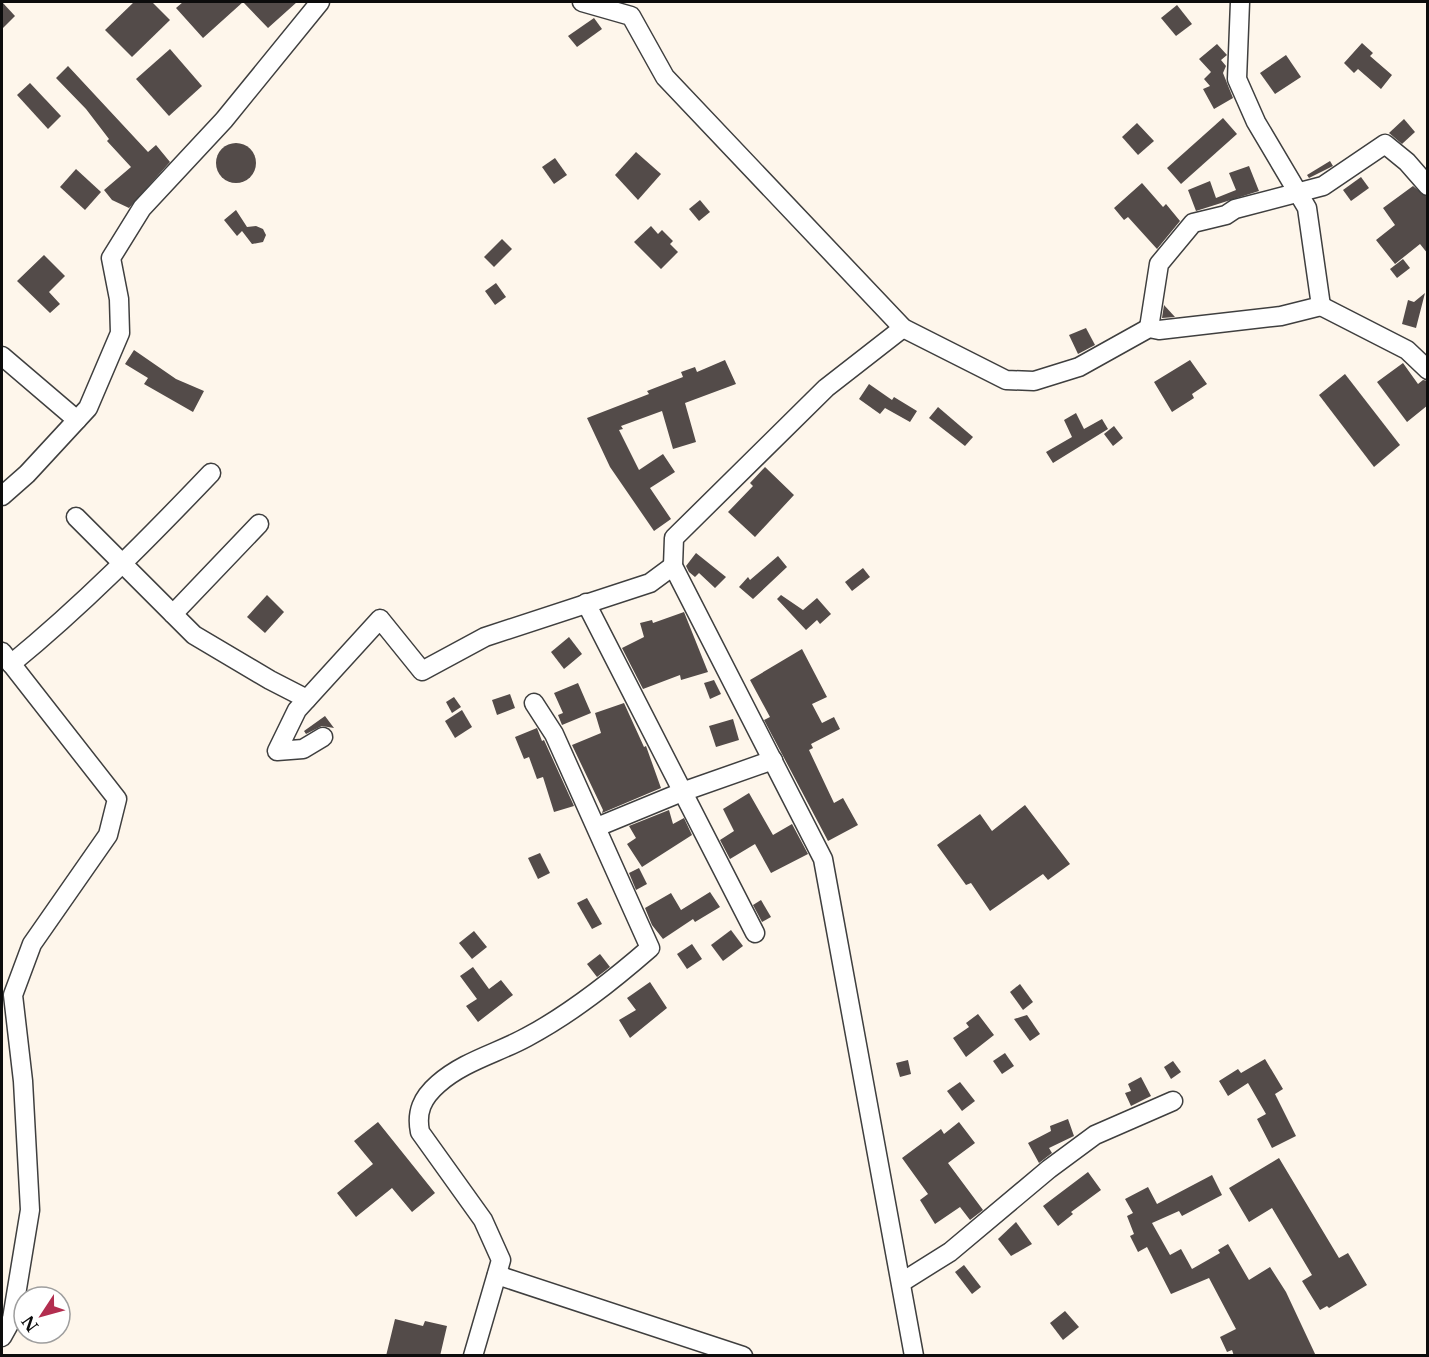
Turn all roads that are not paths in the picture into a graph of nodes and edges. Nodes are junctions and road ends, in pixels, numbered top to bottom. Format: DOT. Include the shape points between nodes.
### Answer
graph roads {
  1 [pos="320,2"];
  2 [pos="582,2"];
  3 [pos="1240,2"];
  4 [pos="1428,186"];
  5 [pos="1298,194"];
  6 [pos="1320,306"];
  7 [pos="903,328"];
  8 [pos="1149,328"];
  9 [pos="2,356"];
  10 [pos="1428,370"];
  11 [pos="76,420"];
  12 [pos="211,473"];
  13 [pos="2,496"];
  14 [pos="76,517"];
  15 [pos="260,524"];
  16 [pos="124,564"];
  17 [pos="673,566"];
  18 [pos="586,603"];
  19 [pos="173,614"];
  20 [pos="6,658"];
  21 [pos="307,699"];
  22 [pos="534,703"];
  23 [pos="323,737"];
  24 [pos="772,760"];
  25 [pos="682,792"];
  26 [pos="597,827"];
  27 [pos="755,933"];
  28 [pos="1173,1101"];
  29 [pos="497,1275"];
  30 [pos="902,1282"];
  31 [pos="2,1337"];
  32 [pos="473,1356"];
  33 [pos="743,1356"];
  34 [pos="914,1356"];
  1 -- 11 [label="street" via="224,120 142,208 111,258 119,299 120,333 88,408"];
  2 -- 7 [label="street" via="631,16 665,77"];
  3 -- 5 [label="street" via="1237,79 1256,122"];
  4 -- 5 [label="street" via="1385,144 1323,186"];
  5 -- 6 [label="street" via="1307,208"];
  5 -- 8 [label="street" via="1193,223 1158,264"];
  6 -- 8 [label="street" via="1281,316"];
  6 -- 10 [label="street" via="1407,350"];
  7 -- 8 [label="street" via="1006,380 1034,381 1079,367"];
  7 -- 17 [label="street" via="826,388 674,538"];
  9 -- 11 [label="street"];
  11 -- 13 [label="street"];
  12 -- 16 [label="street"];
  14 -- 16 [label="street"];
  15 -- 19 [label="street"];
  16 -- 19 [label="street"];
  16 -- 20 [label="street" via="67,618"];
  17 -- 18 [label="street" via="650,583"];
  17 -- 24 [label="street"];
  18 -- 21 [label="street" via="485,637 422,671 380,618"];
  18 -- 25 [label="street"];
  19 -- 21 [label="street" via="194,635"];
  20 -- 31 [label="street" via="117,799 108,835 32,944 14,995 30,1210 12,1319"];
  21 -- 23 [label="street" via="297,710 277,751 303,749"];
  22 -- 26 [label="street" via="554,734"];
  24 -- 25 [label="street"];
  24 -- 30 [label="street" via="823,859"];
  25 -- 26 [label="street"];
  25 -- 27 [label="street"];
  26 -- 29 [label="street" via="650,948 596,993 527,1037 476,1059 438,1084 420,1105 417,1117 420,1132 483,1220 501,1260"];
  28 -- 30 [label="street" via="1095,1135 950,1252"];
  29 -- 32 [label="street"];
  29 -- 33 [label="street"];
  30 -- 34 [label="street"];
}
